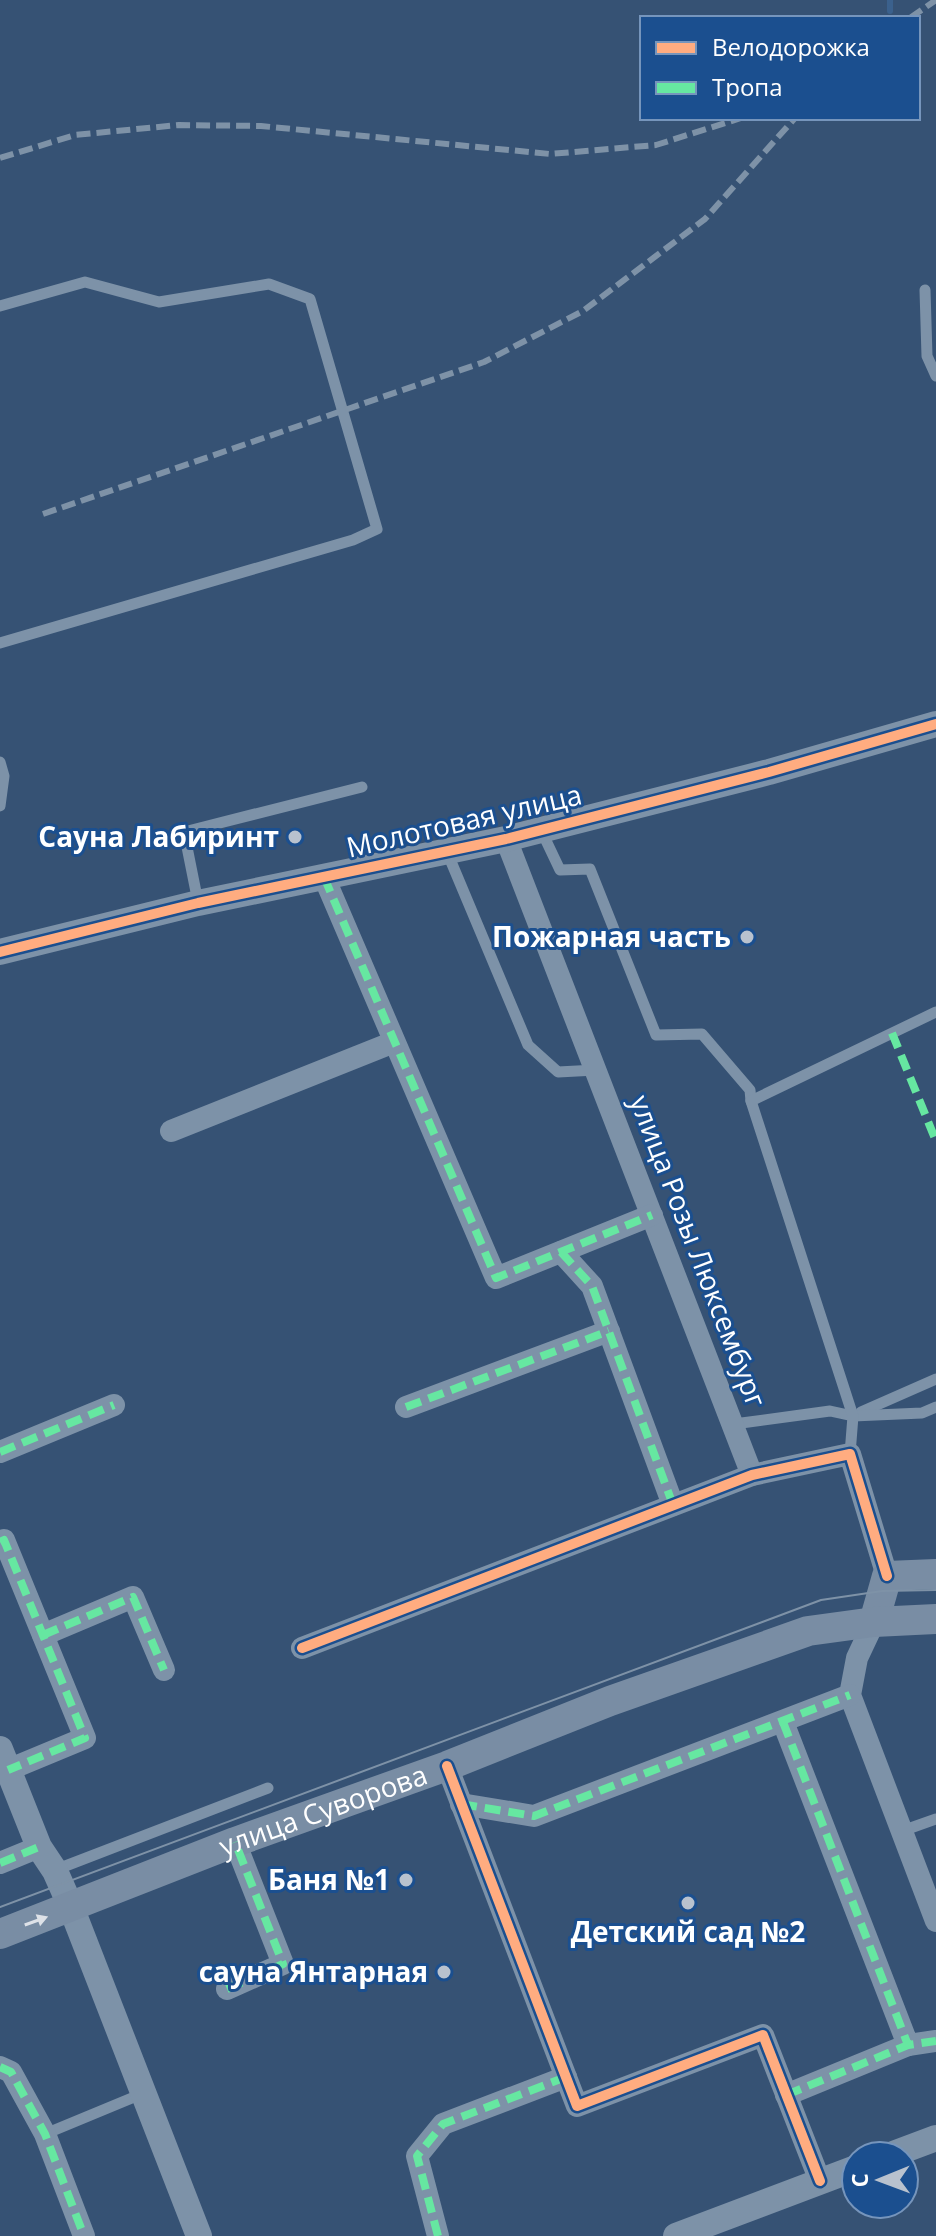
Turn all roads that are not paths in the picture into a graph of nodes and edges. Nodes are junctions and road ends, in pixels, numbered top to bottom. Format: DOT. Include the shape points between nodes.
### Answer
graph roads {
  1 [pos="925,290"];
  2 [pos="0,306"];
  3 [pos="936,376"];
  4 [pos="0,643"];
  5 [pos="936,724"];
  6 [pos="0,762"];
  7 [pos="362,787"];
  8 [pos="0,806"];
  9 [pos="541,830"];
  10 [pos="506,839"];
  11 [pos="447,851"];
  12 [pos="324,877"];
  13 [pos="198,903"];
  14 [pos="0,952"];
  15 [pos="935,1015"];
  16 [pos="394,1042"];
  17 [pos="596,1070"];
  18 [pos="751,1101"];
  19 [pos="171,1131"];
  20 [pos="652,1215"];
  21 [pos="561,1252"];
  22 [pos="609,1331"];
  23 [pos="936,1379"];
  24 [pos="114,1405"];
  25 [pos="406,1407"];
  26 [pos="936,1407"];
  27 [pos="853,1416"];
  28 [pos="734,1424"];
  29 [pos="0,1452"];
  30 [pos="850,1454"];
  31 [pos="752,1475"];
  32 [pos="673,1505"];
  33 [pos="0,1542"];
  34 [pos="936,1574"];
  35 [pos="887,1576"];
  36 [pos="936,1619"];
  37 [pos="874,1622"];
  38 [pos="43,1635"];
  39 [pos="302,1648"];
  40 [pos="164,1670"];
  41 [pos="850,1695"];
  42 [pos="783,1722"];
  43 [pos="4,1759"];
  44 [pos="447,1766"];
  45 [pos="268,1788"];
  46 [pos="461,1804"];
  47 [pos="936,1819"];
  48 [pos="902,1831"];
  49 [pos="235,1842"];
  50 [pos="39,1847"];
  51 [pos="0,1863"];
  52 [pos="55,1871"];
  53 [pos="71,1907"];
  54 [pos="936,1921"];
  55 [pos="0,1934"];
  56 [pos="227,1989"];
  57 [pos="936,2041"];
  58 [pos="908,2045"];
  59 [pos="0,2067"];
  60 [pos="566,2077"];
  61 [pos="144,2093"];
  62 [pos="786,2095"];
  63 [pos="45,2134"];
  64 [pos="840,2174"];
  65 [pos="820,2181"];
  66 [pos="84,2236"];
  67 [pos="199,2236"];
  68 [pos="438,2236"];
  69 [pos="676,2236"];
  1 -- 3 [label="lane" via="927,356"];
  2 -- 4 [label="lane" via="85,282 159,302 269,284 310,299 377,529"];
  5 -- 9 [label="street, Молотовая улица"];
  6 -- 8 [label="lane"];
  7 -- 13 [label="lane" via="184,832"];
  9 -- 10 [label="street, Молотовая улица"];
  9 -- 18 [label="lane" via="560,870 590,869 656,1035 702,1034 750,1090"];
  10 -- 11 [label="street, Молотовая улица"];
  10 -- 17 [label="street, улица Розы Люксембург"];
  11 -- 12 [label="street, Молотовая улица"];
  11 -- 17 [label="lane" via="528,1045 558,1072"];
  12 -- 13 [label="street, Молотовая улица"];
  12 -- 16 [label="street"];
  13 -- 14 [label="street, Молотовая улица"];
  15 -- 18 [label="lane"];
  16 -- 19 [label="street"];
  16 -- 21 [label="street" via="496,1278"];
  17 -- 20 [label="street, улица Розы Люксембург"];
  18 -- 27 [label="lane"];
  20 -- 21 [label="street"];
  20 -- 28 [label="street, улица Розы Люксембург"];
  21 -- 22 [label="street" via="592,1286"];
  22 -- 25 [label="street"];
  22 -- 32 [label="street"];
  23 -- 27 [label="lane"];
  24 -- 29 [label="street"];
  26 -- 27 [label="lane" via="922,1413"];
  27 -- 28 [label="lane" via="830,1411"];
  27 -- 30 [label="lane"];
  28 -- 31 [label="street, улица Розы Люксембург"];
  30 -- 31 [label="street"];
  30 -- 35 [label="street"];
  31 -- 32 [label="street"];
  32 -- 39 [label="street"];
  33 -- 38 [label="street" via="4,1540"];
  34 -- 35 [label="main road"];
  35 -- 37 [label="main road"];
  36 -- 37 [label="main road, улица Суворова"];
  37 -- 41 [label="street" via="857,1658"];
  37 -- 44 [label="main road, улица Суворова" via="808,1631"];
  38 -- 40 [label="street" via="133,1597"];
  38 -- 43 [label="street" via="85,1738"];
  41 -- 42 [label="street"];
  41 -- 48 [label="street"];
  42 -- 46 [label="street" via="534,1816"];
  42 -- 58 [label="street"];
  43 -- 50 [label="street"];
  44 -- 46 [label="street"];
  44 -- 49 [label="main road, улица Суворова"];
  45 -- 52 [label="lane"];
  46 -- 60 [label="street"];
  47 -- 48 [label="lane"];
  48 -- 54 [label="street"];
  49 -- 53 [label="main road, улица Суворова"];
  49 -- 56 [label="street" via="283,1964"];
  50 -- 51 [label="street"];
  50 -- 52 [label="street"];
  52 -- 53 [label="street"];
  55 -- 53 [label="main road, улица Суворова, one-way"];
  53 -- 61 [label="street"];
  57 -- 58 [label="street"];
  58 -- 62 [label="street"];
  59 -- 63 [label="street" via="11,2072"];
  60 -- 62 [label="street" via="577,2106 763,2035"];
  60 -- 68 [label="street" via="443,2124 417,2156"];
  61 -- 63 [label="lane"];
  61 -- 67 [label="street"];
  62 -- 65 [label="street"];
  63 -- 66 [label="street"];
  64 -- 65 [label="street"];
  65 -- 69 [label="street"];
}
